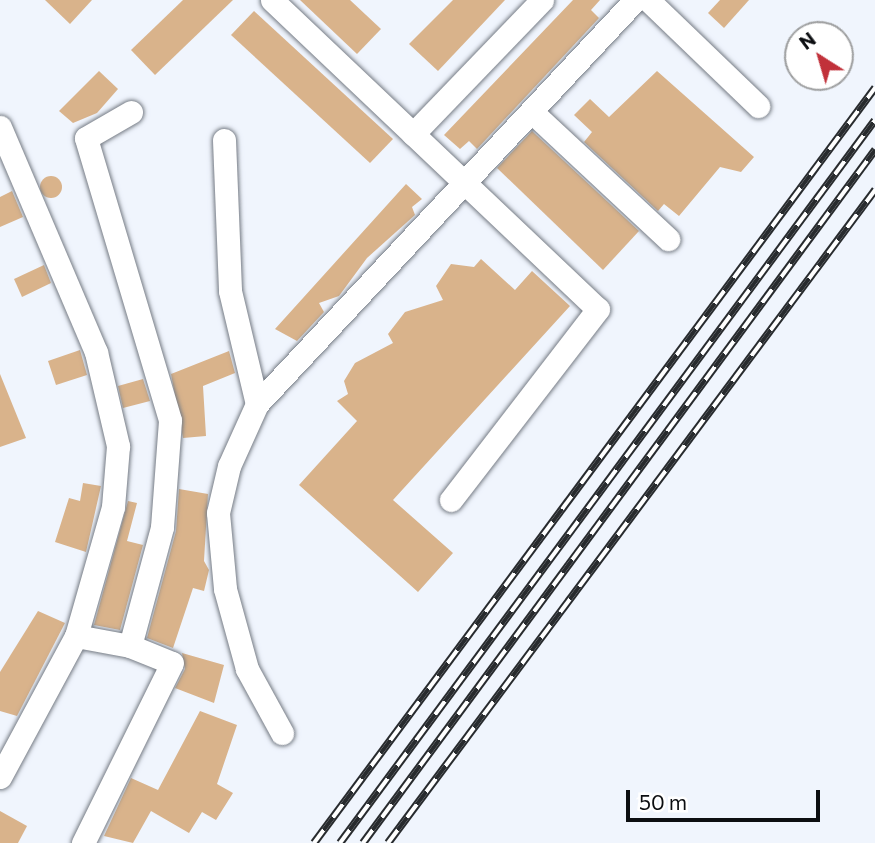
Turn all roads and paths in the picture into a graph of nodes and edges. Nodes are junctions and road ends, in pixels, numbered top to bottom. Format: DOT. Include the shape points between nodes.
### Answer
graph roads {
  1 [pos="272,0"];
  2 [pos="542,0"];
  3 [pos="635,0"];
  4 [pos="648,0"];
  5 [pos="758,106"];
  6 [pos="131,112"];
  7 [pos="533,113"];
  8 [pos="0,127"];
  9 [pos="413,134"];
  10 [pos="224,140"];
  11 [pos="462,183"];
  12 [pos="668,239"];
  13 [pos="257,404"];
  14 [pos="450,500"];
  15 [pos="76,636"];
  16 [pos="130,646"];
  17 [pos="282,733"];
  18 [pos="0,777"];
  19 [pos="83,843"];
  1 -- 9 [label="street"];
  2 -- 9 [label="street"];
  3 -- 7 [label="street"];
  4 -- 5 [label="street"];
  6 -- 16 [label="street" via="86,138 170,420 162,527"];
  7 -- 11 [label="street"];
  7 -- 12 [label="street"];
  8 -- 15 [label="street" via="96,352 113,411 118,446 113,507"];
  9 -- 11 [label="street"];
  10 -- 13 [label="street" via="230,291"];
  11 -- 13 [label="street"];
  11 -- 14 [label="street" via="598,309"];
  13 -- 17 [label="street" via="229,466 218,513 225,589 247,669"];
  15 -- 16 [label="street"];
  15 -- 18 [label="street"];
  16 -- 19 [label="street" via="172,663"];
}
